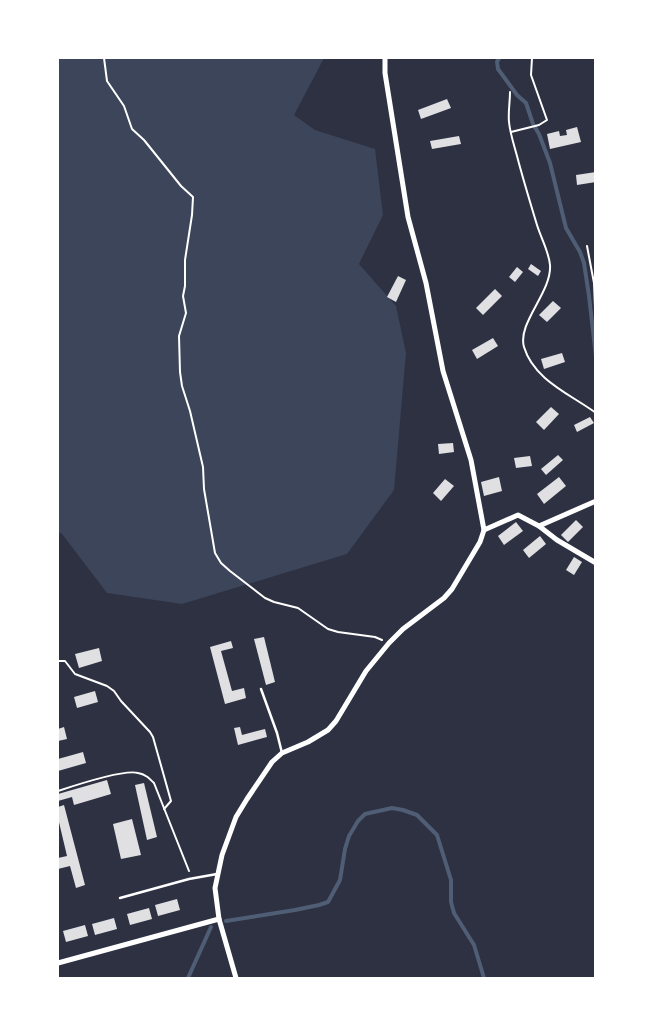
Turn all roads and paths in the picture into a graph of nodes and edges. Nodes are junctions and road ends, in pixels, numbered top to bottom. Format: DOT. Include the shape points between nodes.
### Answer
graph roads {
  1 [pos="104,58"];
  2 [pos="385,58"];
  3 [pos="532,58"];
  4 [pos="510,92"];
  5 [pos="511,132"];
  6 [pos="587,246"];
  7 [pos="596,332"];
  8 [pos="596,412"];
  9 [pos="596,501"];
  10 [pos="540,526"];
  11 [pos="484,530"];
  12 [pos="596,563"];
  13 [pos="389,643"];
  14 [pos="58,661"];
  15 [pos="261,689"];
  16 [pos="282,753"];
  17 [pos="58,791"];
  18 [pos="164,810"];
  19 [pos="217,874"];
  20 [pos="192,879"];
  21 [pos="120,898"];
  22 [pos="219,919"];
  23 [pos="58,963"];
  24 [pos="236,978"];
  1 -- 13 [label="path" via="107,81 124,106 132,129 192,197 183,296 186,313 179,336 180,372 201,457 215,553 221,563 265,598 298,608 328,629 375,637"];
  2 -- 11 [label="street" via="408,217 426,283 444,371 471,460"];
  3 -- 5 [label="path" via="531,74 547,120"];
  4 -- 5 [label="path"];
  5 -- 8 [label="path" via="550,266 549,280 522,336 524,347 546,380"];
  6 -- 7 [label="path" via="594,283"];
  9 -- 10 [label="street"];
  10 -- 11 [label="street" via="518,515"];
  10 -- 12 [label="street"];
  11 -- 13 [label="street" via="452,589"];
  13 -- 16 [label="street" via="366,671 328,730"];
  14 -- 18 [label="path" via="65,661 75,674 108,686 150,732 171,800"];
  15 -- 16 [label="lane"];
  16 -- 19 [label="street" via="268,767 236,817"];
  17 -- 18 [label="path" via="136,772 148,776 154,784"];
  18 -- 20 [label="path"];
  19 -- 20 [label="lane"];
  19 -- 22 [label="street" via="214,888"];
  20 -- 21 [label="lane"];
  22 -- 23 [label="street"];
  22 -- 24 [label="street"];
}
